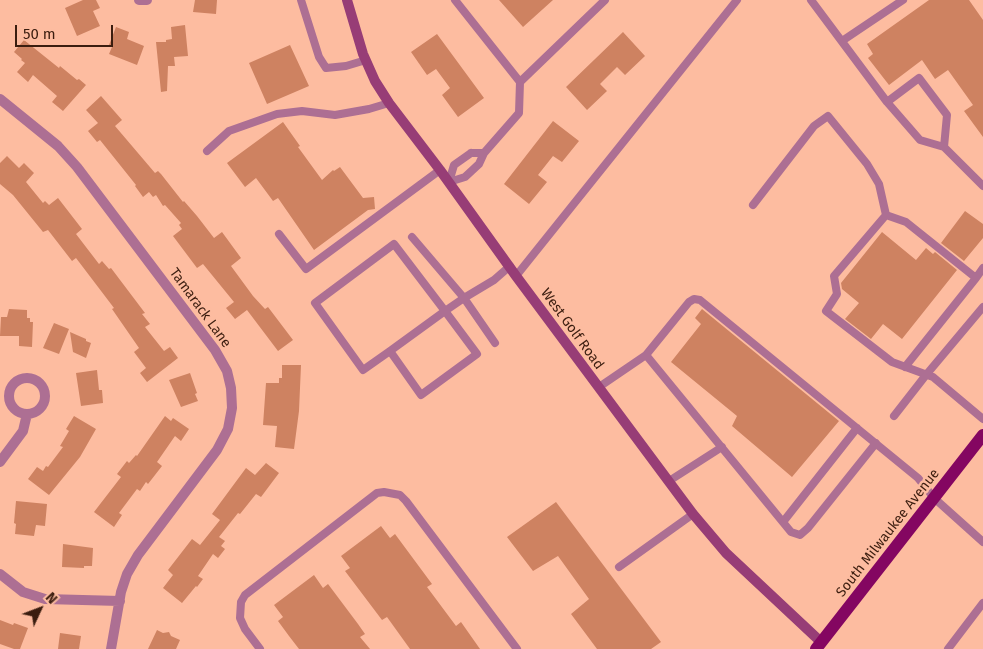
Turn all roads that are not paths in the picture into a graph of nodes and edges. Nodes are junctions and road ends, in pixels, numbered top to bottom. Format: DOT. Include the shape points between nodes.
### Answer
graph roads {
  1 [pos="139,0"];
  2 [pos="147,0"];
  3 [pos="302,0"];
  4 [pos="347,0"];
  5 [pos="455,0"];
  6 [pos="737,0"];
  7 [pos="811,0"];
  8 [pos="904,0"];
  9 [pos="603,1"];
  10 [pos="842,41"];
  11 [pos="366,60"];
  12 [pos="520,82"];
  13 [pos="0,99"];
  14 [pos="887,102"];
  15 [pos="389,103"];
  16 [pos="944,147"];
  17 [pos="207,151"];
  18 [pos="484,153"];
  19 [pos="440,170"];
  20 [pos="449,182"];
  21 [pos="983,186"];
  22 [pos="753,205"];
  23 [pos="886,215"];
  24 [pos="279,234"];
  25 [pos="412,237"];
  26 [pos="510,266"];
  27 [pos="983,268"];
  28 [pos="516,276"];
  29 [pos="976,278"];
  30 [pos="464,298"];
  31 [pos="983,307"];
  32 [pos="445,311"];
  33 [pos="495,343"];
  34 [pos="390,351"];
  35 [pos="646,355"];
  36 [pos="905,367"];
  37 [pos="926,375"];
  38 [pos="599,388"];
  39 [pos="28,414"];
  40 [pos="894,416"];
  41 [pos="983,419"];
  42 [pos="857,428"];
  43 [pos="983,435"];
  44 [pos="876,443"];
  45 [pos="722,447"];
  46 [pos="0,462"];
  47 [pos="669,481"];
  48 [pos="934,498"];
  49 [pos="693,514"];
  50 [pos="783,522"];
  51 [pos="983,542"];
  52 [pos="619,567"];
  53 [pos="0,574"];
  54 [pos="120,601"];
  55 [pos="983,603"];
  56 [pos="821,647"];
  57 [pos="111,649"];
  58 [pos="260,649"];
  59 [pos="518,649"];
  60 [pos="948,649"];
  1 -- 2 [label="street"];
  3 -- 11 [label="lane" via="319,57 326,68"];
  4 -- 11 [label="street, West Golf Road"];
  5 -- 12 [label="lane"];
  6 -- 28 [label="lane"];
  7 -- 10 [label="lane"];
  8 -- 10 [label="lane"];
  9 -- 12 [label="lane"];
  10 -- 14 [label="lane"];
  11 -- 15 [label="street, West Golf Road"];
  12 -- 18 [label="lane" via="520,112"];
  13 -- 54 [label="street, Tamarack Lane" via="58,146 77,167 216,350 227,371 232,408 228,429 217,450 138,555"];
  14 -- 16 [label="lane" via="920,140"];
  14 -- 16 [label="lane" via="919,78 947,115"];
  15 -- 17 [label="lane" via="335,115 302,110 277,114 229,131"];
  15 -- 19 [label="street, West Golf Road"];
  16 -- 21 [label="lane"];
  18 -- 20 [label="lane" via="479,164 465,177"];
  18 -- 20 [label="lane" via="471,153 454,165"];
  19 -- 20 [label="street, West Golf Road"];
  19 -- 24 [label="lane" via="306,268"];
  20 -- 26 [label="street, West Golf Road"];
  22 -- 23 [label="lane" via="814,126 828,116 879,184"];
  23 -- 29 [label="lane" via="906,222"];
  23 -- 36 [label="lane" via="834,276 837,294 826,311 892,362"];
  25 -- 30 [label="lane"];
  26 -- 28 [label="street, West Golf Road"];
  26 -- 30 [label="lane"];
  27 -- 29 [label="lane"];
  28 -- 38 [label="street, West Golf Road"];
  29 -- 36 [label="lane"];
  30 -- 32 [label="lane"];
  30 -- 33 [label="lane"];
  31 -- 37 [label="lane"];
  32 -- 34 [label="lane"];
  32 -- 34 [label="lane" via="477,354 421,395"];
  32 -- 34 [label="lane" via="394,244 315,303 363,370"];
  35 -- 38 [label="lane"];
  35 -- 42 [label="lane" via="689,302 700,300"];
  35 -- 45 [label="lane"];
  36 -- 37 [label="lane"];
  37 -- 40 [label="lane"];
  37 -- 41 [label="lane"];
  38 -- 47 [label="street, West Golf Road"];
  39 -- 46 [label="street" via="23,432"];
  42 -- 44 [label="lane"];
  42 -- 50 [label="lane"];
  43 -- 48 [label="main road, South Milwaukee Avenue"];
  44 -- 48 [label="lane" via="918,478"];
  44 -- 50 [label="lane" via="800,535"];
  45 -- 47 [label="lane"];
  45 -- 50 [label="lane"];
  47 -- 49 [label="street, West Golf Road"];
  48 -- 51 [label="lane"];
  48 -- 56 [label="main road, South Milwaukee Avenue"];
  49 -- 52 [label="lane"];
  49 -- 56 [label="street, West Golf Road" via="726,553"];
  53 -- 54 [label="street" via="23,592 45,599"];
  54 -- 57 [label="street, Tamarack Lane"];
  55 -- 60 [label="lane"];
  58 -- 59 [label="lane" via="240,618 244,596 377,493 384,492 400,495 406,502"];
}
